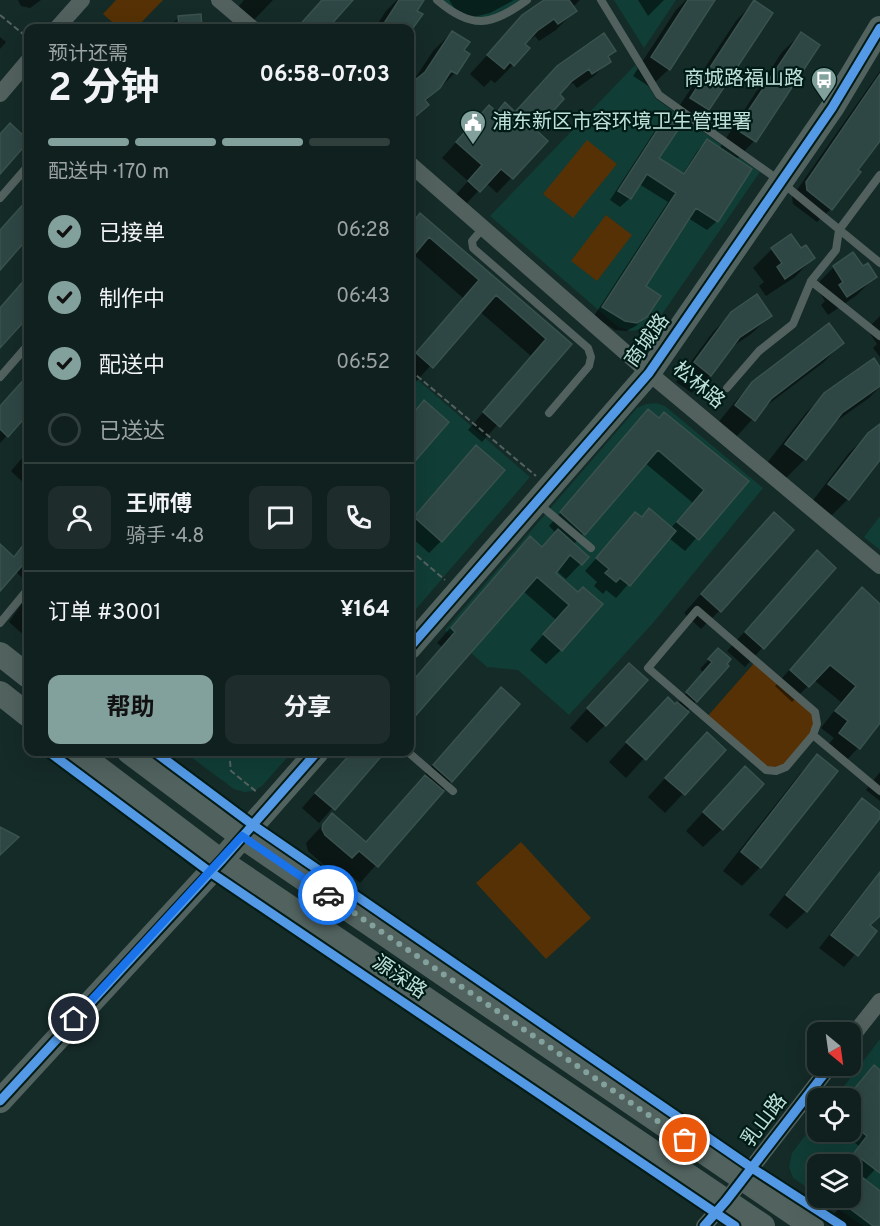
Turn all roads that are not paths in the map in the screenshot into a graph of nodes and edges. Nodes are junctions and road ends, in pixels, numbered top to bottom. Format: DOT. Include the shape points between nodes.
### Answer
graph roads {
  1 [pos="82,0"];
  2 [pos="219,0"];
  3 [pos="437,0"];
  4 [pos="527,0"];
  5 [pos="601,0"];
  6 [pos="61,24"];
  7 [pos="247,24"];
  8 [pos="880,28"];
  9 [pos="24,66"];
  10 [pos="0,94"];
  11 [pos="24,171"];
  12 [pos="414,172"];
  13 [pos="880,175"];
  14 [pos="780,181"];
  15 [pos="0,198"];
  16 [pos="483,228"];
  17 [pos="839,230"];
  18 [pos="880,263"];
  19 [pos="811,281"];
  20 [pos="880,336"];
  21 [pos="24,350"];
  22 [pos="649,373"];
  23 [pos="0,377"];
  24 [pos="727,388"];
  25 [pos="549,413"];
  26 [pos="543,494"];
  27 [pos="591,548"];
  28 [pos="880,566"];
  29 [pos="24,594"];
  30 [pos="0,622"];
  31 [pos="414,642"];
  32 [pos="0,654"];
  33 [pos="24,673"];
  34 [pos="2,698"];
  35 [pos="24,712"];
  36 [pos="813,735"];
  37 [pos="81,756"];
  38 [pos="134,756"];
  39 [pos="313,756"];
  40 [pos="413,756"];
  41 [pos="453,791"];
  42 [pos="880,791"];
  43 [pos="242,836"];
  44 [pos="220,861"];
  45 [pos="880,1001"];
  46 [pos="861,1025"];
  47 [pos="823,1076"];
  48 [pos="0,1101"];
  49 [pos="743,1179"];
  50 [pos="726,1201"];
  51 [pos="704,1226"];
  52 [pos="763,1226"];
  53 [pos="812,1226"];
  1 -- 6 [label="street"];
  2 -- 7 [label="street"];
  3 -- 4 [label="lane" via="452,13 472,21 492,20"];
  5 -- 14 [label="lane" via="659,95"];
  8 -- 14 [label="main road, 商城路"];
  9 -- 10 [label="street"];
  11 -- 15 [label="lane"];
  12 -- 16 [label="street, 松林路"];
  13 -- 17 [label="lane"];
  14 -- 17 [label="lane"];
  14 -- 22 [label="main road, 商城路"];
  16 -- 22 [label="street, 松林路"];
  16 -- 25 [label="lane" via="472,241 473,248 588,348 589,366"];
  17 -- 18 [label="lane"];
  17 -- 19 [label="lane" via="836,250"];
  19 -- 20 [label="lane"];
  19 -- 24 [label="lane" via="793,324 759,351"];
  21 -- 23 [label="lane"];
  22 -- 26 [label="main road, 商城路"];
  22 -- 28 [label="street, 松林路"];
  26 -- 27 [label="lane"];
  26 -- 31 [label="main road, 商城路"];
  29 -- 30 [label="lane"];
  32 -- 33 [label="main road"];
  34 -- 35 [label="main road"];
  36 -- 36 [label="lane" via="817,724 814,712 698,610 648,668 766,770 786,767"];
  36 -- 42 [label="lane"];
  37 -- 44 [label="main road, 源深路"];
  38 -- 43 [label="main road, 源深路"];
  39 -- 43 [label="main road"];
  40 -- 41 [label="lane"];
  43 -- 44 [label="main road"];
  43 -- 49 [label="main road, 源深路"];
  44 -- 48 [label="main road"];
  44 -- 50 [label="main road, 源深路"];
  45 -- 46 [label="street"];
  47 -- 49 [label="street, 乳山路"];
  49 -- 50 [label="street, 乳山路"];
  49 -- 53 [label="main road, 源深路"];
  50 -- 51 [label="street, 乳山路"];
  50 -- 52 [label="main road, 源深路"];
}
